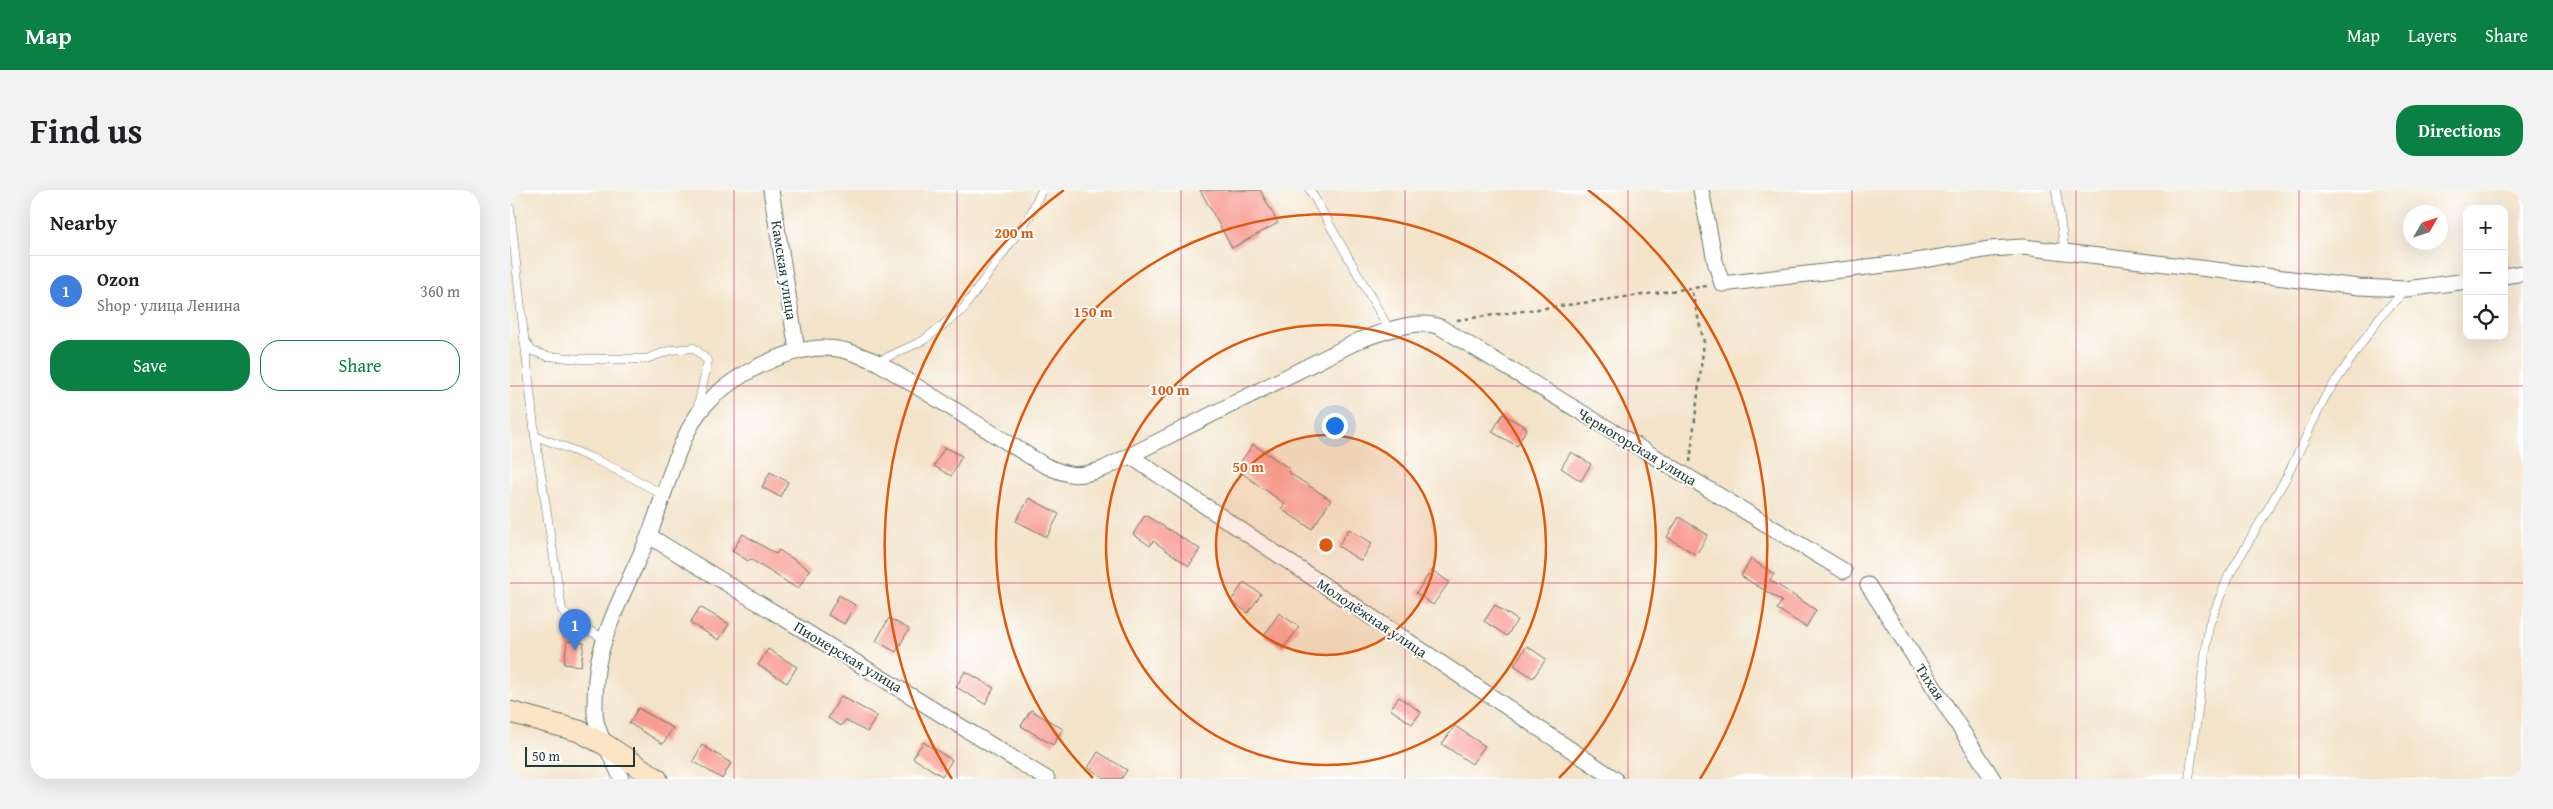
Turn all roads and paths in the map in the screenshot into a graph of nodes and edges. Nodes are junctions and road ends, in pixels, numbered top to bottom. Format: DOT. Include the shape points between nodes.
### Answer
graph roads {
  1 [pos="771,190"];
  2 [pos="1042,190"];
  3 [pos="1310,190"];
  4 [pos="1701,190"];
  5 [pos="2056,190"];
  6 [pos="510,208"];
  7 [pos="2065,253"];
  8 [pos="2523,273"];
  9 [pos="2508,275"];
  10 [pos="2463,282"];
  11 [pos="1722,284"];
  12 [pos="1691,289"];
  13 [pos="2406,289"];
  14 [pos="1431,324"];
  15 [pos="1390,330"];
  16 [pos="523,339"];
  17 [pos="797,350"];
  18 [pos="877,362"];
  19 [pos="696,417"];
  20 [pos="535,436"];
  21 [pos="1130,456"];
  22 [pos="1688,478"];
  23 [pos="662,494"];
  24 [pos="649,536"];
  25 [pos="1844,572"];
  26 [pos="1868,585"];
  27 [pos="605,639"];
  28 [pos="510,712"];
  29 [pos="604,744"];
  30 [pos="621,779"];
  31 [pos="657,779"];
  32 [pos="1047,779"];
  33 [pos="1615,779"];
  34 [pos="1993,779"];
  35 [pos="2188,779"];
  1 -- 17 [label="street, Камская улица"];
  2 -- 18 [label="lane" via="1030,217 963,309 924,340"];
  3 -- 15 [label="lane"];
  4 -- 11 [label="street"];
  5 -- 7 [label="lane"];
  6 -- 16 [label="lane"];
  7 -- 11 [label="street" via="2023,247 1990,249 1910,262"];
  7 -- 13 [label="street" via="2359,287"];
  8 -- 9 [label="street"];
  10 -- 13 [label="street"];
  11 -- 12 [label="path"];
  12 -- 14 [label="path"];
  12 -- 22 [label="path" via="1704,342"];
  13 -- 35 [label="lane" via="2380,318 2325,397 2286,478 2228,577 2209,625"];
  14 -- 15 [label="street"];
  14 -- 22 [label="street, Черногорская улица"];
  15 -- 21 [label="street" via="1360,340"];
  16 -- 19 [label="lane" via="532,351 581,359 646,359 671,350 694,348 708,361"];
  16 -- 20 [label="lane"];
  17 -- 18 [label="street" via="827,348 848,351"];
  17 -- 19 [label="street" via="742,375 724,388"];
  18 -- 21 [label="street" via="1044,465 1066,475 1086,476"];
  19 -- 23 [label="street"];
  20 -- 23 [label="lane" via="590,456"];
  20 -- 27 [label="lane" via="562,610 571,621"];
  21 -- 33 [label="street, Молодёжная улица"];
  22 -- 25 [label="street, Черногорская улица"];
  23 -- 24 [label="street"];
  24 -- 27 [label="street"];
  24 -- 32 [label="street, Пионерская улица"];
  26 -- 34 [label="street, Тихая"];
  27 -- 29 [label="street" via="596,670 595,715"];
  28 -- 29 [label="street" via="579,731"];
  29 -- 30 [label="street"];
  29 -- 31 [label="street"];
}
